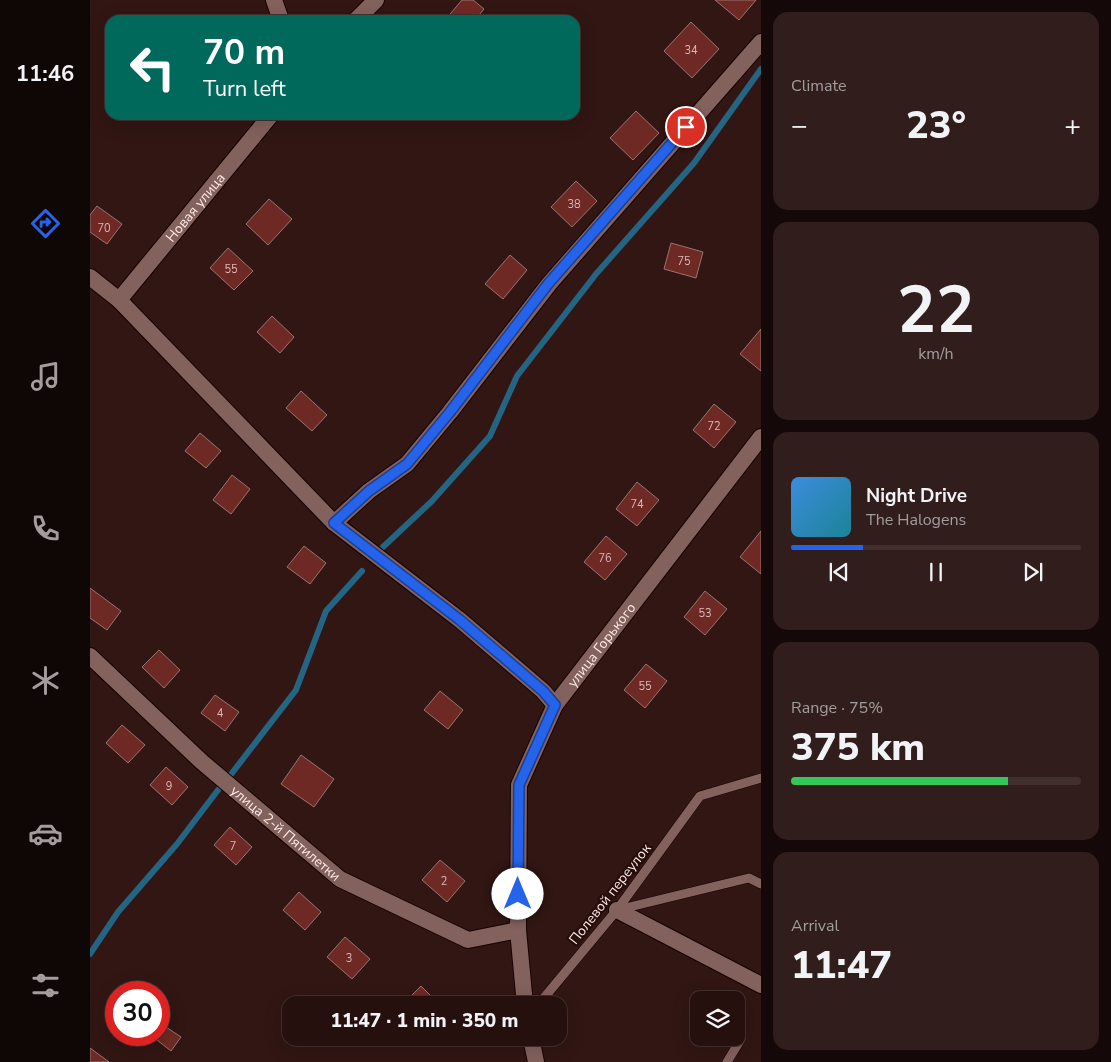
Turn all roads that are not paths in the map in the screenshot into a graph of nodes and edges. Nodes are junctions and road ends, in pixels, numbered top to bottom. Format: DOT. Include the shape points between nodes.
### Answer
graph roads {
  1 [pos="274,0"];
  2 [pos="376,0"];
  3 [pos="279,15"];
  4 [pos="361,15"];
  5 [pos="761,42"];
  6 [pos="267,120"];
  7 [pos="90,278"];
  8 [pos="119,300"];
  9 [pos="761,436"];
  10 [pos="334,523"];
  11 [pos="90,656"];
  12 [pos="555,705"];
  13 [pos="761,778"];
  14 [pos="761,884"];
  15 [pos="617,910"];
  16 [pos="518,930"];
  17 [pos="761,985"];
  18 [pos="525,996"];
  19 [pos="545,996"];
  20 [pos="533,1046"];
  21 [pos="737,1046"];
  22 [pos="536,1062"];
  23 [pos="727,1062"];
  1 -- 3 [label="street"];
  2 -- 4 [label="street"];
  5 -- 10 [label="street" via="548,284 407,464 369,491"];
  6 -- 8 [label="street, Новая улица"];
  7 -- 8 [label="street"];
  8 -- 10 [label="street"];
  9 -- 12 [label="street, улица Горького"];
  10 -- 12 [label="street" via="460,620"];
  11 -- 16 [label="street, улица 2-й Пятилетки" via="202,762 340,879 468,940"];
  12 -- 16 [label="street, улица Горького" via="519,785"];
  13 -- 15 [label="lane, Полевой переулок" via="700,796"];
  14 -- 15 [label="lane" via="748,878"];
  15 -- 17 [label="street"];
  15 -- 19 [label="lane, Полевой переулок"];
  16 -- 18 [label="street, улица Горького"];
  20 -- 22 [label="street"];
  21 -- 23 [label="lane"];
}
